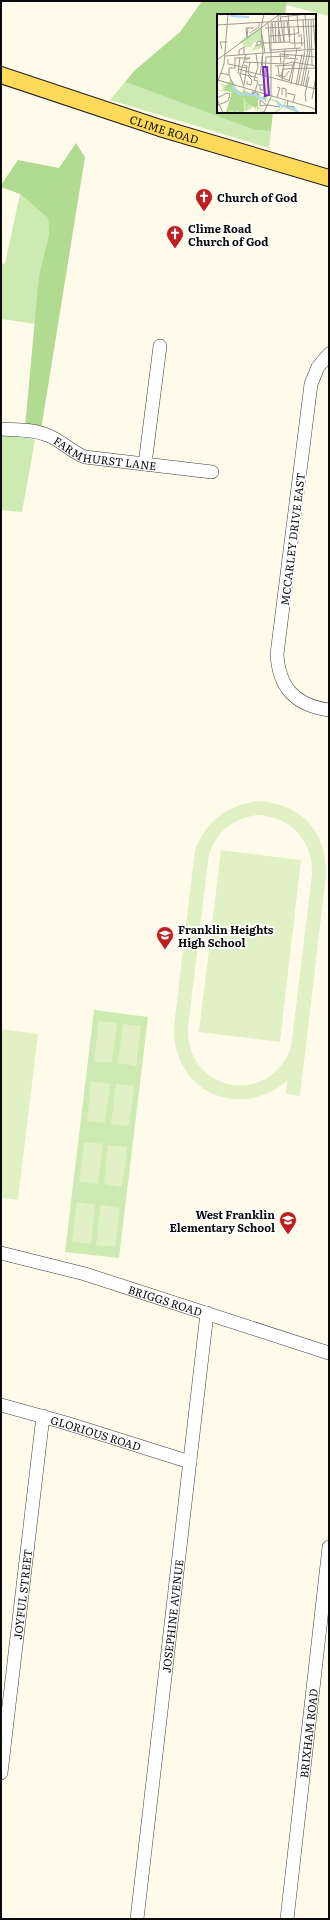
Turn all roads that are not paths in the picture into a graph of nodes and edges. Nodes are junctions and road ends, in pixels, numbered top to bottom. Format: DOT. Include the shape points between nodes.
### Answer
graph roads {
  1 [pos="1,75"];
  2 [pos="329,178"];
  3 [pos="160,346"];
  4 [pos="329,354"];
  5 [pos="1,429"];
  6 [pos="145,464"];
  7 [pos="212,472"];
  8 [pos="324,709"];
  9 [pos="1,1253"];
  10 [pos="207,1313"];
  11 [pos="329,1352"];
  12 [pos="1,1405"];
  13 [pos="43,1416"];
  14 [pos="190,1462"];
  15 [pos="329,1547"];
  16 [pos="1,1773"];
  17 [pos="137,1919"];
  18 [pos="287,1919"];
  1 -- 2 [label="main road, CLIME ROAD" via="160,128"];
  3 -- 6 [label="street"];
  4 -- 8 [label="street, MCCARLEY DRIVE EAST" via="318,367 311,384 277,654 278,671 286,687 300,701"];
  5 -- 6 [label="street, FARMHURST LANE" via="49,435 74,453 85,457"];
  6 -- 7 [label="street, FARMHURST LANE"];
  9 -- 10 [label="street, BRIGGS ROAD" via="84,1274"];
  10 -- 11 [label="street, BRIGGS ROAD"];
  10 -- 14 [label="street, JOSEPHINE AVENUE"];
  12 -- 13 [label="street, GLORIOUS ROAD"];
  13 -- 14 [label="street, GLORIOUS ROAD"];
  13 -- 16 [label="street, JOYFUL STREET"];
  14 -- 17 [label="street, JOSEPHINE AVENUE"];
  15 -- 18 [label="street, BRIXHAM ROAD"];
}
